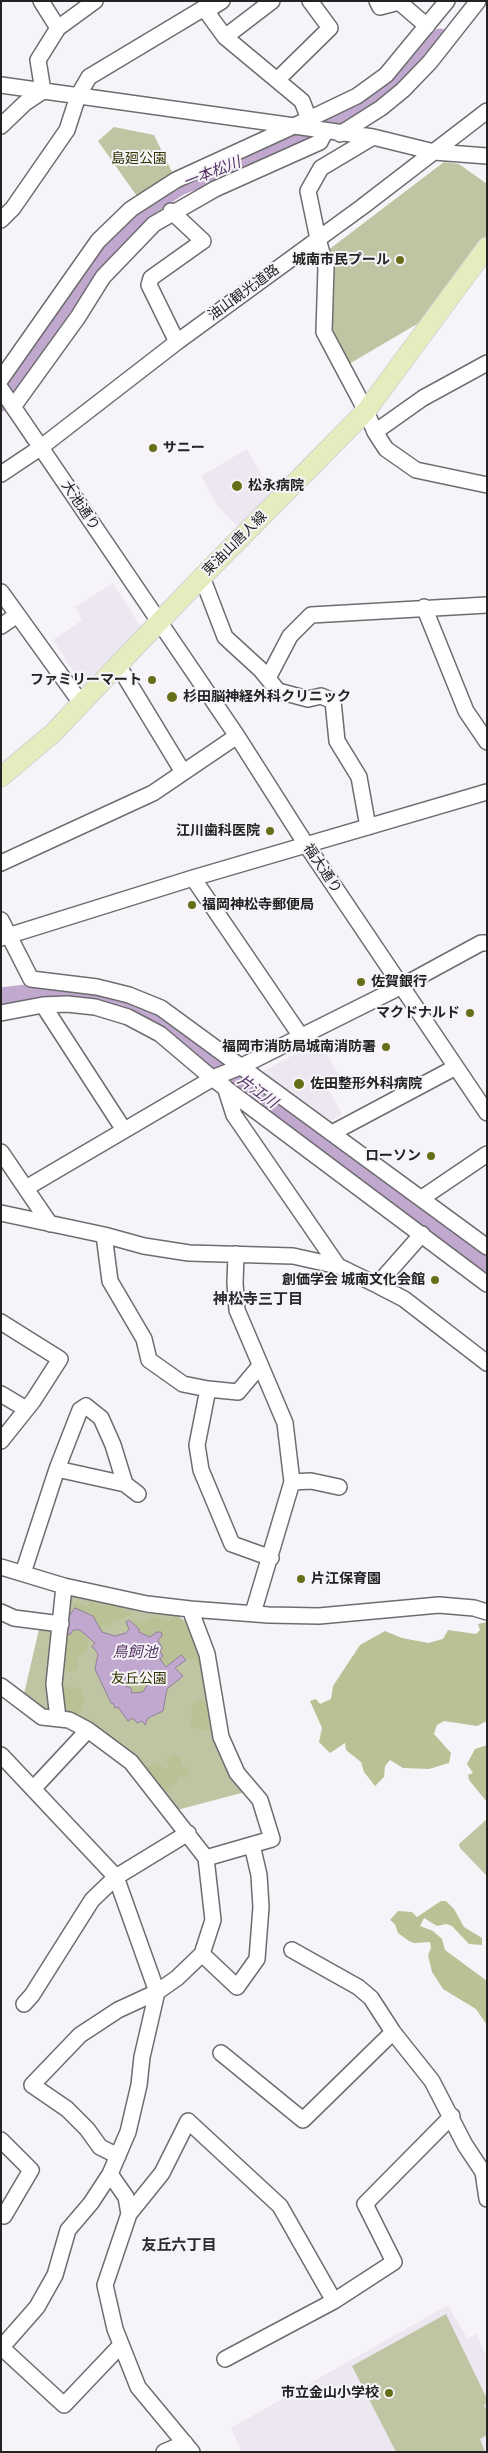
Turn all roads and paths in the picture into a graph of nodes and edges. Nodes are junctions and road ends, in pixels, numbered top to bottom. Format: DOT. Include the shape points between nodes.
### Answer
graph roads {
  1 [pos="41,1"];
  2 [pos="95,1"];
  3 [pos="222,1"];
  4 [pos="272,1"];
  5 [pos="310,1"];
  6 [pos="377,1"];
  7 [pos="447,1"];
  8 [pos="478,1"];
  9 [pos="203,7"];
  10 [pos="487,9"];
  11 [pos="466,16"];
  12 [pos="427,26"];
  13 [pos="58,28"];
  14 [pos="225,37"];
  15 [pos="277,80"];
  16 [pos="1,85"];
  17 [pos="42,91"];
  18 [pos="78,96"];
  19 [pos="487,111"];
  20 [pos="308,119"];
  21 [pos="1,126"];
  22 [pos="293,126"];
  23 [pos="329,133"];
  24 [pos="372,137"];
  25 [pos="434,152"];
  26 [pos="487,156"];
  27 [pos="172,212"];
  28 [pos="1,220"];
  29 [pos="318,239"];
  30 [pos="487,247"];
  31 [pos="177,342"];
  32 [pos="487,364"];
  33 [pos="1,379"];
  34 [pos="1,389"];
  35 [pos="14,409"];
  36 [pos="366,411"];
  37 [pos="375,432"];
  38 [pos="40,448"];
  39 [pos="1,474"];
  40 [pos="487,485"];
  41 [pos="202,577"];
  42 [pos="1,592"];
  43 [pos="487,605"];
  44 [pos="424,607"];
  45 [pos="17,615"];
  46 [pos="160,623"];
  47 [pos="1,626"];
  48 [pos="118,665"];
  49 [pos="268,678"];
  50 [pos="81,703"];
  51 [pos="237,736"];
  52 [pos="487,742"];
  53 [pos="183,772"];
  54 [pos="1,777"];
  55 [pos="484,798"];
  56 [pos="368,827"];
  57 [pos="307,846"];
  58 [pos="1,863"];
  59 [pos="193,878"];
  60 [pos="1,920"];
  61 [pos="5,936"];
  62 [pos="487,943"];
  63 [pos="402,986"];
  64 [pos="44,1005"];
  65 [pos="1,1013"];
  66 [pos="300,1036"];
  67 [pos="456,1067"];
  68 [pos="237,1068"];
  69 [pos="217,1081"];
  70 [pos="487,1113"];
  71 [pos="124,1130"];
  72 [pos="332,1133"];
  73 [pos="1,1152"];
  74 [pos="487,1154"];
  75 [pos="26,1188"];
  76 [pos="422,1198"];
  77 [pos="1,1213"];
  78 [pos="50,1224"];
  79 [pos="422,1234"];
  80 [pos="104,1235"];
  81 [pos="487,1247"];
  82 [pos="236,1254"];
  83 [pos="338,1266"];
  84 [pos="378,1284"];
  85 [pos="487,1284"];
  86 [pos="1,1322"];
  87 [pos="487,1363"];
  88 [pos="259,1367"];
  89 [pos="208,1389"];
  90 [pos="1,1394"];
  91 [pos="26,1409"];
  92 [pos="1,1441"];
  93 [pos="57,1469"];
  94 [pos="292,1482"];
  95 [pos="125,1484"];
  96 [pos="340,1487"];
  97 [pos="138,1494"];
  98 [pos="271,1558"];
  99 [pos="1,1567"];
  100 [pos="23,1573"];
  101 [pos="64,1586"];
  102 [pos="190,1609"];
  103 [pos="1,1612"];
  104 [pos="487,1612"];
  105 [pos="253,1614"];
  106 [pos="61,1624"];
  107 [pos="1,1686"];
  108 [pos="58,1718"];
  109 [pos="88,1730"];
  110 [pos="1,1755"];
  111 [pos="33,1789"];
  112 [pos="188,1833"];
  113 [pos="252,1845"];
  114 [pos="206,1858"];
  115 [pos="116,1877"];
  116 [pos="292,1950"];
  117 [pos="202,1954"];
  118 [pos="158,1992"];
  119 [pos="24,2004"];
  120 [pos="393,2032"];
  121 [pos="221,2053"];
  122 [pos="452,2116"];
  123 [pos="1,2140"];
  124 [pos="118,2156"];
  125 [pos="110,2174"];
  126 [pos="487,2199"];
  127 [pos="129,2214"];
  128 [pos="4,2216"];
  129 [pos="334,2301"];
  130 [pos="121,2345"];
  131 [pos="2,2348"];
  132 [pos="225,2359"];
  133 [pos="188,2447"];
  134 [pos="164,2452"];
  1 -- 13 [label="street"];
  2 -- 13 [label="street"];
  3 -- 9 [label="street"];
  4 -- 14 [label="street"];
  5 -- 15 [label="street" via="330,28"];
  6 -- 12 [label="street" via="380,7 399,2"];
  7 -- 12 [label="street"];
  8 -- 11 [label="street"];
  9 -- 14 [label="street"];
  9 -- 18 [label="street" via="89,77"];
  10 -- 11 [label="street"];
  11 -- 23 [label="street" via="404,90 381,108"];
  12 -- 20 [label="street" via="386,75 357,96"];
  13 -- 17 [label="street" via="38,60"];
  14 -- 15 [label="street"];
  15 -- 20 [label="street" via="302,101"];
  16 -- 17 [label="street"];
  17 -- 18 [label="street"];
  17 -- 21 [label="street"];
  18 -- 22 [label="street"];
  18 -- 28 [label="street" via="68,130"];
  19 -- 25 [label="street, 油山観光道路"];
  20 -- 22 [label="street"];
  22 -- 23 [label="street"];
  22 -- 33 [label="street" via="176,180 131,210 98,241"];
  23 -- 24 [label="street"];
  23 -- 27 [label="street" via="320,142"];
  24 -- 25 [label="street"];
  24 -- 29 [label="street" via="321,168 308,191"];
  25 -- 26 [label="street"];
  25 -- 29 [label="street, 油山観光道路"];
  27 -- 31 [label="street" via="202,241 151,278 149,284"];
  27 -- 35 [label="street" via="154,224 103,277"];
  29 -- 31 [label="street, 油山観光道路"];
  29 -- 36 [label="street" via="326,266 324,332"];
  30 -- 36 [label="main road, 東油山唐人線"];
  31 -- 38 [label="street, 油山観光道路"];
  32 -- 37 [label="street" via="423,398"];
  34 -- 35 [label="street, 大池通り"];
  35 -- 38 [label="street, 大池通り"];
  36 -- 37 [label="street"];
  36 -- 41 [label="main road, 東油山唐人線"];
  37 -- 40 [label="street" via="386,449 416,470"];
  38 -- 39 [label="street, 油山観光道路"];
  38 -- 46 [label="street, 大池通り"];
  41 -- 46 [label="main road, 東油山唐人線"];
  41 -- 49 [label="street" via="225,636"];
  42 -- 45 [label="street"];
  43 -- 44 [label="street"];
  44 -- 49 [label="street" via="311,615 290,636"];
  44 -- 52 [label="street" via="466,712"];
  45 -- 47 [label="street"];
  45 -- 50 [label="street"];
  46 -- 48 [label="main road, 東油山唐人線"];
  46 -- 51 [label="street, 福大通り"];
  48 -- 50 [label="main road, 東油山唐人線"];
  48 -- 53 [label="street"];
  49 -- 56 [label="street" via="278,691 308,699 321,696 333,701 337,741 359,777"];
  50 -- 54 [label="main road, 東油山唐人線" via="40,745"];
  51 -- 53 [label="street"];
  51 -- 57 [label="street, 福大通り"];
  53 -- 58 [label="street" via="153,793"];
  55 -- 56 [label="street"];
  56 -- 57 [label="street"];
  57 -- 59 [label="street"];
  57 -- 63 [label="street, 福大通り"];
  59 -- 61 [label="street"];
  59 -- 66 [label="street"];
  60 -- 61 [label="street"];
  61 -- 68 [label="street" via="31,979 97,986 161,1008"];
  62 -- 63 [label="street" via="481,943"];
  63 -- 66 [label="street"];
  63 -- 67 [label="street, 福大通り"];
  64 -- 65 [label="street"];
  64 -- 69 [label="street" via="95,1007 128,1017 160,1034"];
  64 -- 71 [label="street"];
  66 -- 68 [label="street"];
  67 -- 70 [label="street, 福大通り"];
  67 -- 72 [label="street"];
  68 -- 69 [label="street"];
  68 -- 72 [label="street"];
  69 -- 71 [label="street"];
  69 -- 79 [label="street"];
  69 -- 83 [label="street" via="234,1115"];
  71 -- 75 [label="street"];
  72 -- 76 [label="street"];
  73 -- 75 [label="street"];
  74 -- 76 [label="street"];
  75 -- 78 [label="street"];
  76 -- 81 [label="street"];
  77 -- 78 [label="street"];
  78 -- 80 [label="street"];
  79 -- 84 [label="street"];
  79 -- 85 [label="street"];
  80 -- 82 [label="street" via="180,1252"];
  80 -- 89 [label="street" via="110,1281 144,1339 149,1360 183,1384"];
  82 -- 83 [label="street" via="293,1256"];
  82 -- 88 [label="street" via="237,1310"];
  83 -- 84 [label="street"];
  84 -- 87 [label="street" via="404,1299"];
  86 -- 91 [label="street" via="60,1359"];
  88 -- 89 [label="street" via="238,1392"];
  88 -- 94 [label="street" via="285,1422"];
  89 -- 98 [label="street" via="197,1445 201,1470 232,1544"];
  90 -- 91 [label="street"];
  91 -- 92 [label="street"];
  93 -- 95 [label="street"];
  93 -- 95 [label="street" via="80,1410 86,1406 101,1418"];
  93 -- 100 [label="street"];
  94 -- 96 [label="street" via="311,1481"];
  94 -- 98 [label="street"];
  95 -- 97 [label="street"];
  98 -- 105 [label="street"];
  99 -- 100 [label="street"];
  100 -- 101 [label="street"];
  101 -- 102 [label="street" via="147,1604"];
  101 -- 106 [label="street"];
  102 -- 105 [label="street"];
  102 -- 113 [label="street" via="206,1654 222,1737 237,1773 260,1800 272,1839"];
  103 -- 106 [label="street" via="14,1618"];
  104 -- 105 [label="street" via="439,1605 319,1616"];
  106 -- 108 [label="street" via="54,1684"];
  107 -- 108 [label="street" via="42,1717"];
  108 -- 109 [label="street"];
  109 -- 111 [label="street"];
  109 -- 112 [label="street" via="131,1762"];
  110 -- 111 [label="street"];
  111 -- 115 [label="street"];
  112 -- 114 [label="street"];
  112 -- 115 [label="street"];
  113 -- 114 [label="street"];
  113 -- 117 [label="street" via="259,1875 261,1907 258,1959 237,1987"];
  114 -- 117 [label="street" via="213,1920"];
  115 -- 118 [label="street"];
  115 -- 119 [label="street" via="92,1900"];
  116 -- 120 [label="street" via="358,1987 371,1998"];
  117 -- 118 [label="street"];
  118 -- 124 [label="street" via="128,2132"];
  118 -- 124 [label="street" via="118,2010 80,2035 32,2085 67,2109 100,2147"];
  120 -- 121 [label="street" via="303,2120"];
  120 -- 122 [label="street" via="432,2081"];
  122 -- 126 [label="street" via="465,2145 483,2172"];
  122 -- 129 [label="street" via="365,2204 394,2262"];
  123 -- 128 [label="street" via="31,2170"];
  124 -- 125 [label="street"];
  125 -- 127 [label="street" via="126,2197"];
  125 -- 131 [label="street" via="68,2230 55,2275 37,2307"];
  127 -- 129 [label="street" via="162,2173 188,2121 280,2206"];
  127 -- 130 [label="street" via="105,2285"];
  129 -- 132 [label="street"];
  130 -- 131 [label="street" via="64,2405"];
  130 -- 133 [label="street" via="138,2387"];
  133 -- 134 [label="street"];
}
